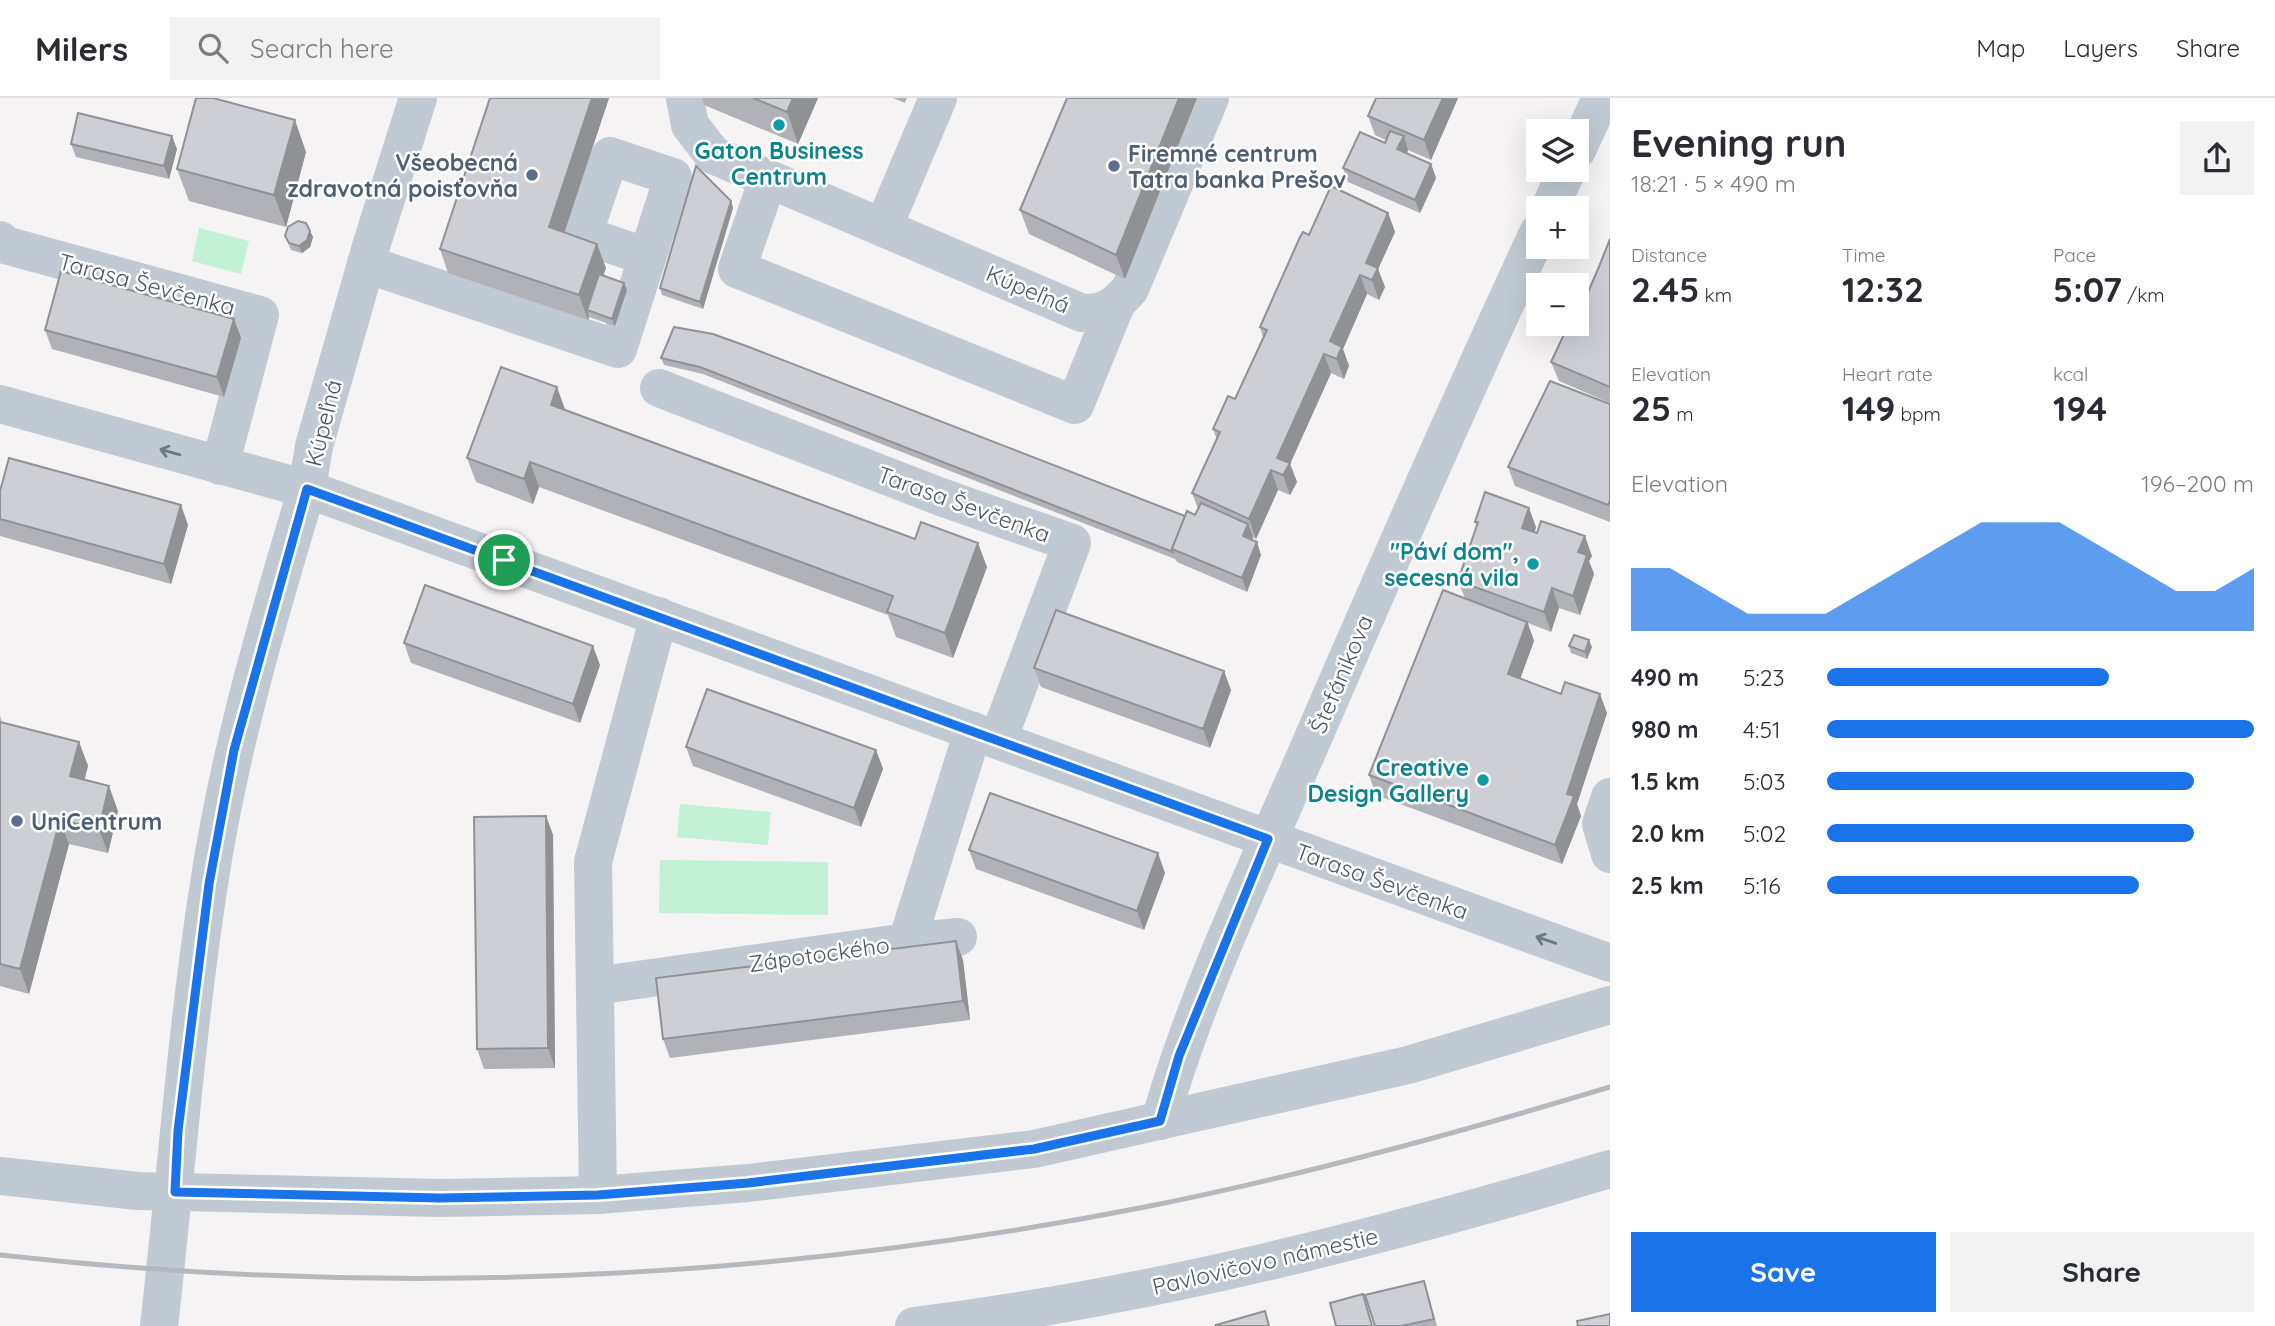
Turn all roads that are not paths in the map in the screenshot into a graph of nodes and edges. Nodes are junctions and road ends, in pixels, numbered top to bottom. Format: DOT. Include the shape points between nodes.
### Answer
graph roads {
  1 [pos="418,98"];
  2 [pos="685,98"];
  3 [pos="938,98"];
  4 [pos="1210,98"];
  5 [pos="1601,98"];
  6 [pos="1589,124"];
  7 [pos="768,179"];
  8 [pos="883,228"];
  9 [pos="2,248"];
  10 [pos="647,257"];
  11 [pos="1526,259"];
  12 [pos="366,264"];
  13 [pos="1115,307"];
  14 [pos="659,388"];
  15 [pos="0,404"];
  16 [pos="220,466"];
  17 [pos="307,489"];
  18 [pos="659,616"];
  19 [pos="988,736"];
  20 [pos="1610,797"];
  21 [pos="1268,839"];
  22 [pos="1610,854"];
  23 [pos="958,937"];
  24 [pos="907,942"];
  25 [pos="1610,963"];
  26 [pos="595,986"];
  27 [pos="1610,1005"];
  28 [pos="1160,1121"];
  29 [pos="1610,1169"];
  30 [pos="0,1176"];
  31 [pos="175,1192"];
  32 [pos="598,1195"];
  33 [pos="159,1326"];
  34 [pos="914,1326"];
  1 -- 12 [label="street, Kúpeľná"];
  2 -- 7 [label="street, Kúpeľná" via="690,125 713,155"];
  3 -- 8 [label="street"];
  4 -- 13 [label="street" via="1130,289"];
  5 -- 6 [label="street"];
  7 -- 8 [label="street, Kúpeľná"];
  7 -- 13 [label="street" via="737,269 1075,405"];
  8 -- 13 [label="street, Kúpeľná" via="1082,313 1097,314"];
  9 -- 16 [label="street, Tarasa Ševčenka" via="260,315"];
  10 -- 12 [label="street" via="618,349"];
  11 -- 21 [label="street, Štefánikova"];
  12 -- 17 [label="street, Kúpeľná" via="314,446"];
  14 -- 19 [label="street, Tarasa Ševčenka" via="1072,543"];
  16 -- 15 [label="street, one-way"];
  16 -- 17 [label="street"];
  17 -- 18 [label="street"];
  17 -- 31 [label="street, Kúpeľná" via="234,750 209,884 178,1131"];
  18 -- 19 [label="street" via="835,680 878,678 961,708"];
  18 -- 26 [label="street" via="593,862"];
  19 -- 21 [label="street, Tarasa Ševčenka"];
  19 -- 24 [label="street, Zápotockého"];
  20 -- 22 [label="street" via="1601,824"];
  25 -- 21 [label="street, Tarasa Ševčenka, one-way"];
  21 -- 28 [label="street, Štefánikova" via="1179,1056"];
  23 -- 24 [label="street"];
  24 -- 26 [label="street, Zápotockého"];
  26 -- 32 [label="street"];
  27 -- 28 [label="street" via="1408,1065"];
  28 -- 32 [label="street" via="1034,1149"];
  29 -- 34 [label="street, Pavlovičovo námestie" via="1254,1267 1021,1313"];
  30 -- 31 [label="street"];
  31 -- 32 [label="street" via="440,1198"];
  31 -- 33 [label="street, Kúpeľná"];
}
